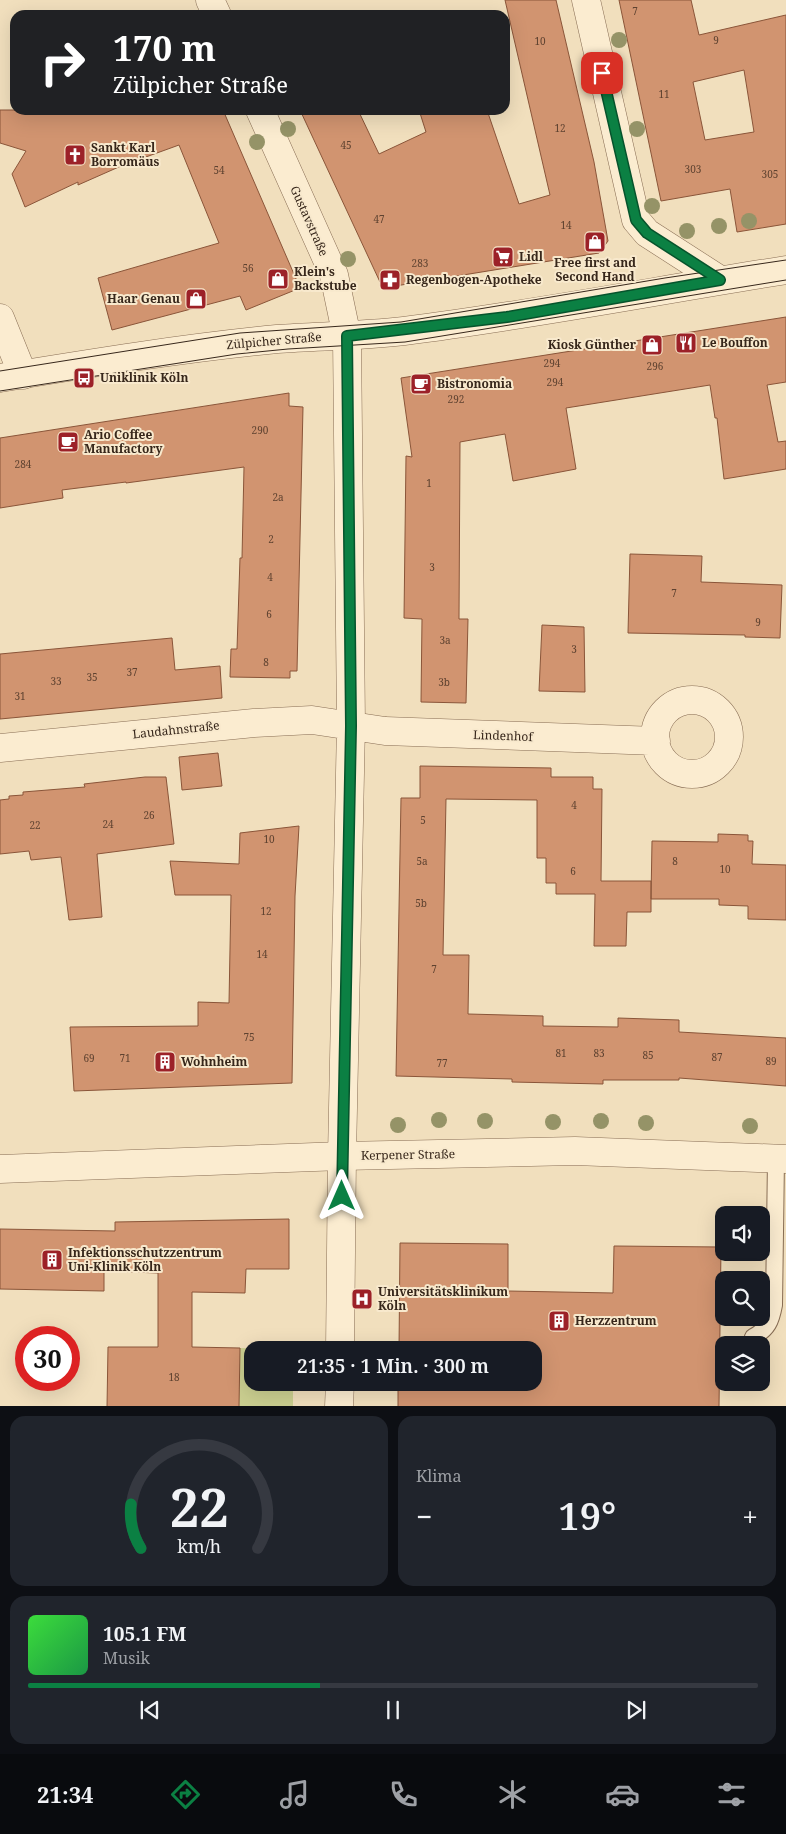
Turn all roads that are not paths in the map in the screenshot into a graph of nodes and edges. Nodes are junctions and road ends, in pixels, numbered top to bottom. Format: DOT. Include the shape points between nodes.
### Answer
graph roads {
  1 [pos="586,0"];
  2 [pos="262,115"];
  3 [pos="786,270"];
  4 [pos="720,280"];
  5 [pos="0,318"];
  6 [pos="347,336"];
  7 [pos="11,376"];
  8 [pos="351,726"];
  9 [pos="656,741"];
  10 [pos="0,748"];
  11 [pos="342,1156"];
  12 [pos="781,1159"];
  13 [pos="0,1169"];
  14 [pos="755,1336"];
  15 [pos="340,1341"];
  16 [pos="340,1391"];
  17 [pos="339,1406"];
  1 -- 4 [label="street" via="636,220 647,233"];
  2 -- 6 [label="street, Gustavstraße" via="334,275"];
  3 -- 4 [label="street, Zülpicher Straße"];
  4 -- 6 [label="street, Zülpicher Straße" via="507,317"];
  5 -- 7 [label="street"];
  6 -- 7 [label="street, Zülpicher Straße" via="278,339 145,354"];
  6 -- 8 [label="street, Gustavstraße"];
  8 -- 9 [label="street, Lindenhof" via="385,731"];
  8 -- 10 [label="street, Laudahnstraße" via="312,720 254,723"];
  8 -- 11 [label="street, Gustavstraße"];
  11 -- 12 [label="street, Kerpener Straße" via="575,1151"];
  11 -- 13 [label="street, Kerpener Straße"];
  11 -- 15 [label="street, Gustavstraße"];
  12 -- 14 [label="lane" via="774,1306 770,1322 763,1332"];
  16 -- 17 [label="street"];
}
